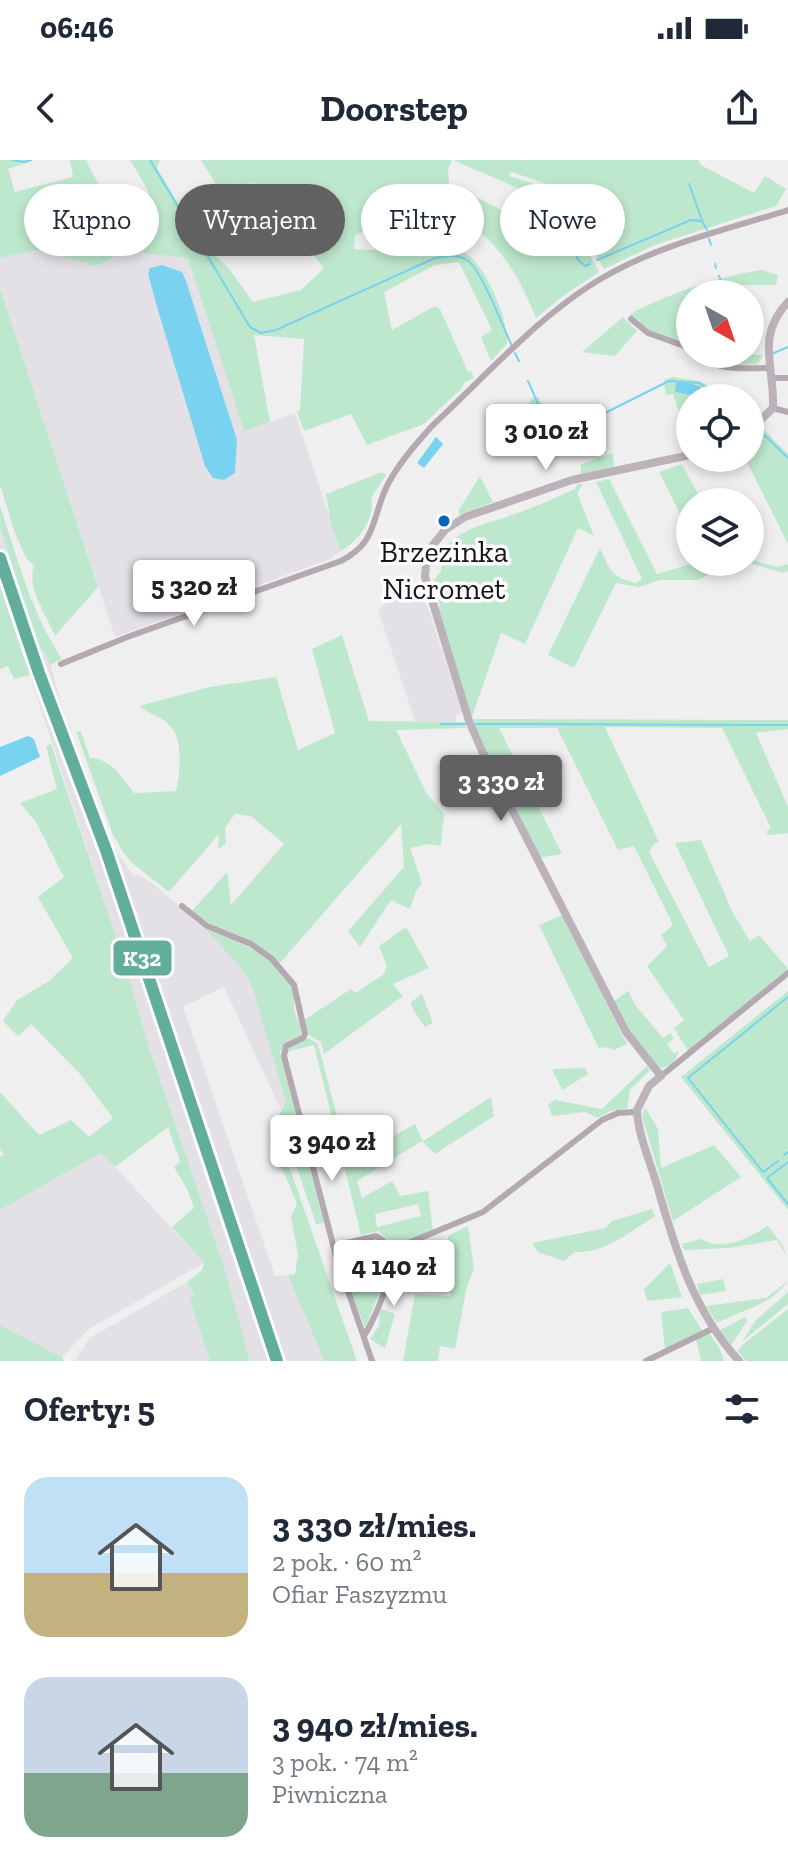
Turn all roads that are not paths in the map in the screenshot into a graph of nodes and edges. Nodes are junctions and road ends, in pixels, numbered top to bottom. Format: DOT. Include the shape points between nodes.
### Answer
graph roads {
  1 [pos="788,210"];
  2 [pos="788,302"];
  3 [pos="631,319"];
  4 [pos="676,343"];
  5 [pos="764,368"];
  6 [pos="768,368"];
  7 [pos="771,378"];
  8 [pos="788,378"];
  9 [pos="773,408"];
  10 [pos="788,412"];
  11 [pos="764,417"];
  12 [pos="676,458"];
  13 [pos="61,664"];
  14 [pos="182,906"];
  15 [pos="788,973"];
  16 [pos="661,1076"];
  17 [pos="637,1112"];
  18 [pos="334,1246"];
  19 [pos="389,1251"];
  20 [pos="388,1269"];
  21 [pos="344,1279"];
  22 [pos="714,1328"];
  23 [pos="364,1336"];
  24 [pos="735,1360"];
  25 [pos="372,1361"];
  26 [pos="646,1361"];
  1 -- 13 [label="street" via="649,255 563,305 416,444 387,487 365,544 356,553"];
  2 -- 6 [label="street" via="770,336"];
  3 -- 4 [label="street" via="648,333"];
  5 -- 6 [label="street"];
  6 -- 7 [label="street"];
  7 -- 8 [label="street"];
  7 -- 9 [label="street"];
  9 -- 10 [label="street"];
  9 -- 11 [label="street"];
  12 -- 16 [label="street" via="572,480 457,521 433,545 426,565 428,590 469,721 626,1032"];
  14 -- 18 [label="street" via="207,926 262,951 294,985 305,1034 283,1052"];
  15 -- 16 [label="street"];
  16 -- 17 [label="street" via="649,1086"];
  17 -- 19 [label="street" via="602,1120 475,1217"];
  17 -- 22 [label="street" via="683,1273"];
  18 -- 19 [label="street" via="376,1236"];
  18 -- 21 [label="street"];
  19 -- 20 [label="street"];
  20 -- 21 [label="street"];
  20 -- 23 [label="street" via="384,1294"];
  21 -- 23 [label="street"];
  22 -- 24 [label="street"];
  22 -- 26 [label="street"];
  23 -- 25 [label="street"];
}
